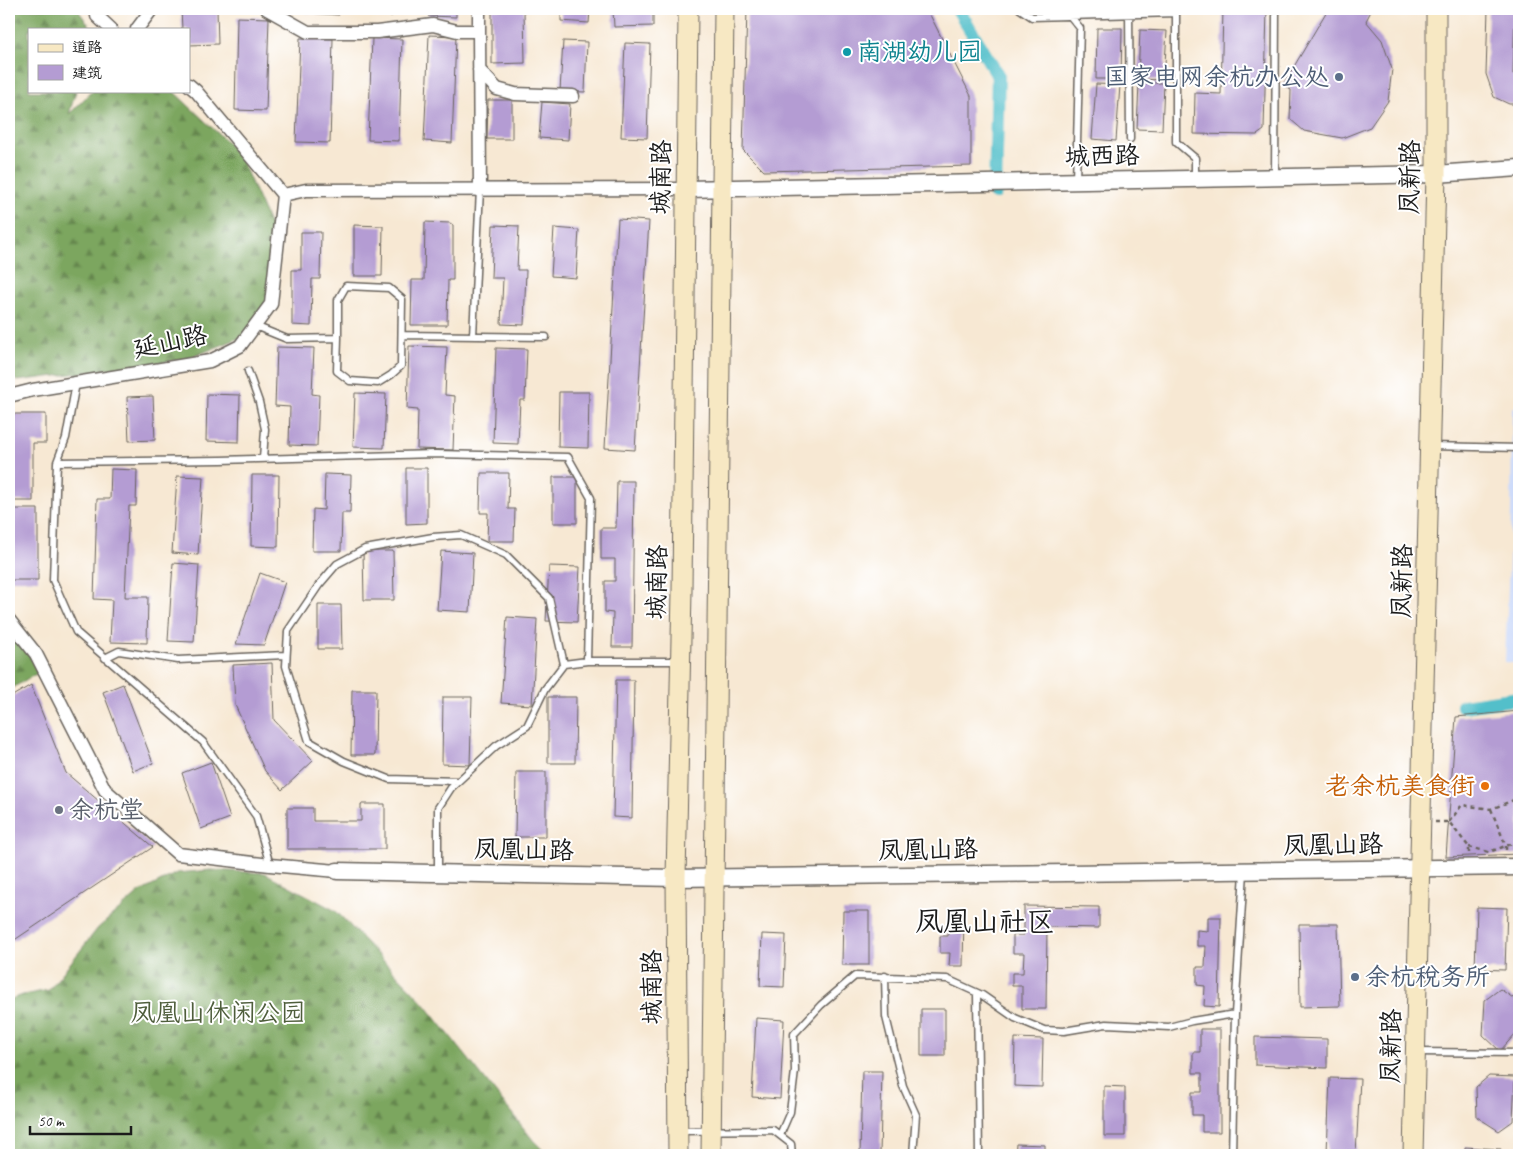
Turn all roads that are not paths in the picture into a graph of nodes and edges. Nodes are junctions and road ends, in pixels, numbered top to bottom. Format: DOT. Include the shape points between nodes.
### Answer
graph roads {
  1 [pos="152,9"];
  2 [pos="267,9"];
  3 [pos="480,9"];
  4 [pos="688,9"];
  5 [pos="724,9"];
  6 [pos="1020,9"];
  7 [pos="1071,9"];
  8 [pos="1276,9"];
  9 [pos="1436,9"];
  10 [pos="1176,11"];
  11 [pos="1129,12"];
  12 [pos="97,16"];
  13 [pos="1071,17"];
  14 [pos="110,28"];
  15 [pos="138,28"];
  16 [pos="479,30"];
  17 [pos="479,70"];
  18 [pos="190,86"];
  19 [pos="572,96"];
  20 [pos="1130,139"];
  21 [pos="1519,168"];
  22 [pos="1436,174"];
  23 [pos="1275,177"];
  24 [pos="1195,179"];
  25 [pos="1076,181"];
  26 [pos="721,188"];
  27 [pos="480,189"];
  28 [pos="686,189"];
  29 [pos="283,195"];
  30 [pos="255,326"];
  31 [pos="402,335"];
  32 [pos="473,336"];
  33 [pos="546,337"];
  34 [pos="338,338"];
  35 [pos="248,371"];
  36 [pos="76,383"];
  37 [pos="9,396"];
  38 [pos="1430,446"];
  39 [pos="1519,447"];
  40 [pos="263,459"];
  41 [pos="57,462"];
  42 [pos="9,620"];
  43 [pos="286,655"];
  44 [pos="105,658"];
  45 [pos="587,661"];
  46 [pos="680,661"];
  47 [pos="564,664"];
  48 [pos="458,781"];
  49 [pos="271,867"];
  50 [pos="1512,868"];
  51 [pos="1420,869"];
  52 [pos="337,871"];
  53 [pos="1244,871"];
  54 [pos="438,873"];
  55 [pos="676,878"];
  56 [pos="715,878"];
  57 [pos="885,976"];
  58 [pos="977,993"];
  59 [pos="1235,1014"];
  60 [pos="1416,1052"];
  61 [pos="1519,1053"];
  62 [pos="711,1131"];
  63 [pos="678,1132"];
  64 [pos="780,1135"];
  65 [pos="678,1155"];
  66 [pos="711,1155"];
  67 [pos="792,1155"];
  68 [pos="913,1155"];
  69 [pos="979,1155"];
  70 [pos="1232,1155"];
  71 [pos="1413,1155"];
  1 -- 15 [label="street"];
  2 -- 16 [label="street" via="308,32 377,32 433,25 457,31"];
  3 -- 16 [label="street"];
  4 -- 28 [label="main road, 城南路"];
  5 -- 26 [label="main road"];
  6 -- 13 [label="lane" via="1032,17"];
  7 -- 13 [label="lane"];
  8 -- 23 [label="lane"];
  9 -- 22 [label="main road, 凤新路"];
  10 -- 11 [label="lane"];
  10 -- 24 [label="lane" via="1176,142 1195,158"];
  11 -- 13 [label="lane"];
  11 -- 20 [label="lane"];
  12 -- 14 [label="street"];
  13 -- 25 [label="lane" via="1080,28"];
  16 -- 17 [label="street"];
  17 -- 19 [label="street" via="497,89 515,94"];
  17 -- 27 [label="street"];
  18 -- 29 [label="street"];
  21 -- 22 [label="street, 城西路"];
  22 -- 23 [label="street, 城西路"];
  22 -- 38 [label="main road, 凤新路"];
  23 -- 24 [label="street, 城西路"];
  24 -- 25 [label="street, 城西路"];
  25 -- 26 [label="street, 城西路"];
  26 -- 28 [label="street, 城西路"];
  26 -- 56 [label="main road"];
  27 -- 28 [label="street"];
  27 -- 29 [label="street" via="306,190"];
  27 -- 32 [label="lane"];
  28 -- 46 [label="main road, 城南路"];
  29 -- 30 [label="street, 延山路" via="271,304"];
  30 -- 34 [label="lane" via="286,339"];
  30 -- 36 [label="street, 延山路" via="240,346 210,361"];
  31 -- 32 [label="lane"];
  31 -- 34 [label="lane" via="401,366 378,383 350,381 337,370"];
  31 -- 34 [label="lane" via="402,299 389,288 346,286 338,300"];
  32 -- 33 [label="lane"];
  35 -- 40 [label="lane" via="260,402 265,429"];
  36 -- 37 [label="street, 延山路"];
  36 -- 41 [label="lane" via="66,438"];
  38 -- 39 [label="lane"];
  38 -- 51 [label="main road, 凤新路"];
  40 -- 41 [label="lane"];
  40 -- 45 [label="lane" via="435,454 568,457 591,498"];
  41 -- 44 [label="lane" via="52,580 76,632"];
  42 -- 49 [label="street" via="36,654 105,790 178,854"];
  43 -- 44 [label="lane" via="178,660 119,651"];
  43 -- 47 [label="lane" via="288,631 337,564 364,549 461,535 506,555 549,598"];
  43 -- 48 [label="lane" via="286,666 308,740 344,761 389,779"];
  44 -- 49 [label="lane" via="202,742 256,816"];
  45 -- 46 [label="lane"];
  45 -- 47 [label="lane"];
  46 -- 55 [label="main road, 城南路"];
  47 -- 48 [label="lane" via="545,689 527,726 496,746"];
  48 -- 54 [label="lane" via="438,808"];
  49 -- 52 [label="street"];
  50 -- 51 [label="street, 凤凰山路"];
  51 -- 53 [label="street, 凤凰山路"];
  51 -- 60 [label="main road, 凤新路"];
  52 -- 54 [label="street, 凤凰山路"];
  53 -- 56 [label="street, 凤凰山路"];
  53 -- 59 [label="lane"];
  54 -- 55 [label="street, 凤凰山路"];
  55 -- 56 [label="street, 凤凰山路"];
  55 -- 63 [label="main road, 城南路"];
  56 -- 62 [label="main road"];
  57 -- 58 [label="lane" via="947,980"];
  57 -- 64 [label="lane" via="855,976 820,1005 794,1034 795,1071 790,1112"];
  57 -- 68 [label="lane" via="886,1017 903,1086 916,1116"];
  58 -- 59 [label="lane" via="1015,1018 1044,1030 1064,1031 1106,1024 1169,1028"];
  58 -- 69 [label="lane"];
  59 -- 70 [label="lane"];
  60 -- 61 [label="lane"];
  60 -- 71 [label="main road, 凤新路"];
  62 -- 63 [label="lane"];
  62 -- 64 [label="lane" via="773,1130"];
  62 -- 66 [label="main road"];
  63 -- 65 [label="main road, 城南路"];
  64 -- 67 [label="lane" via="791,1144"];
}
